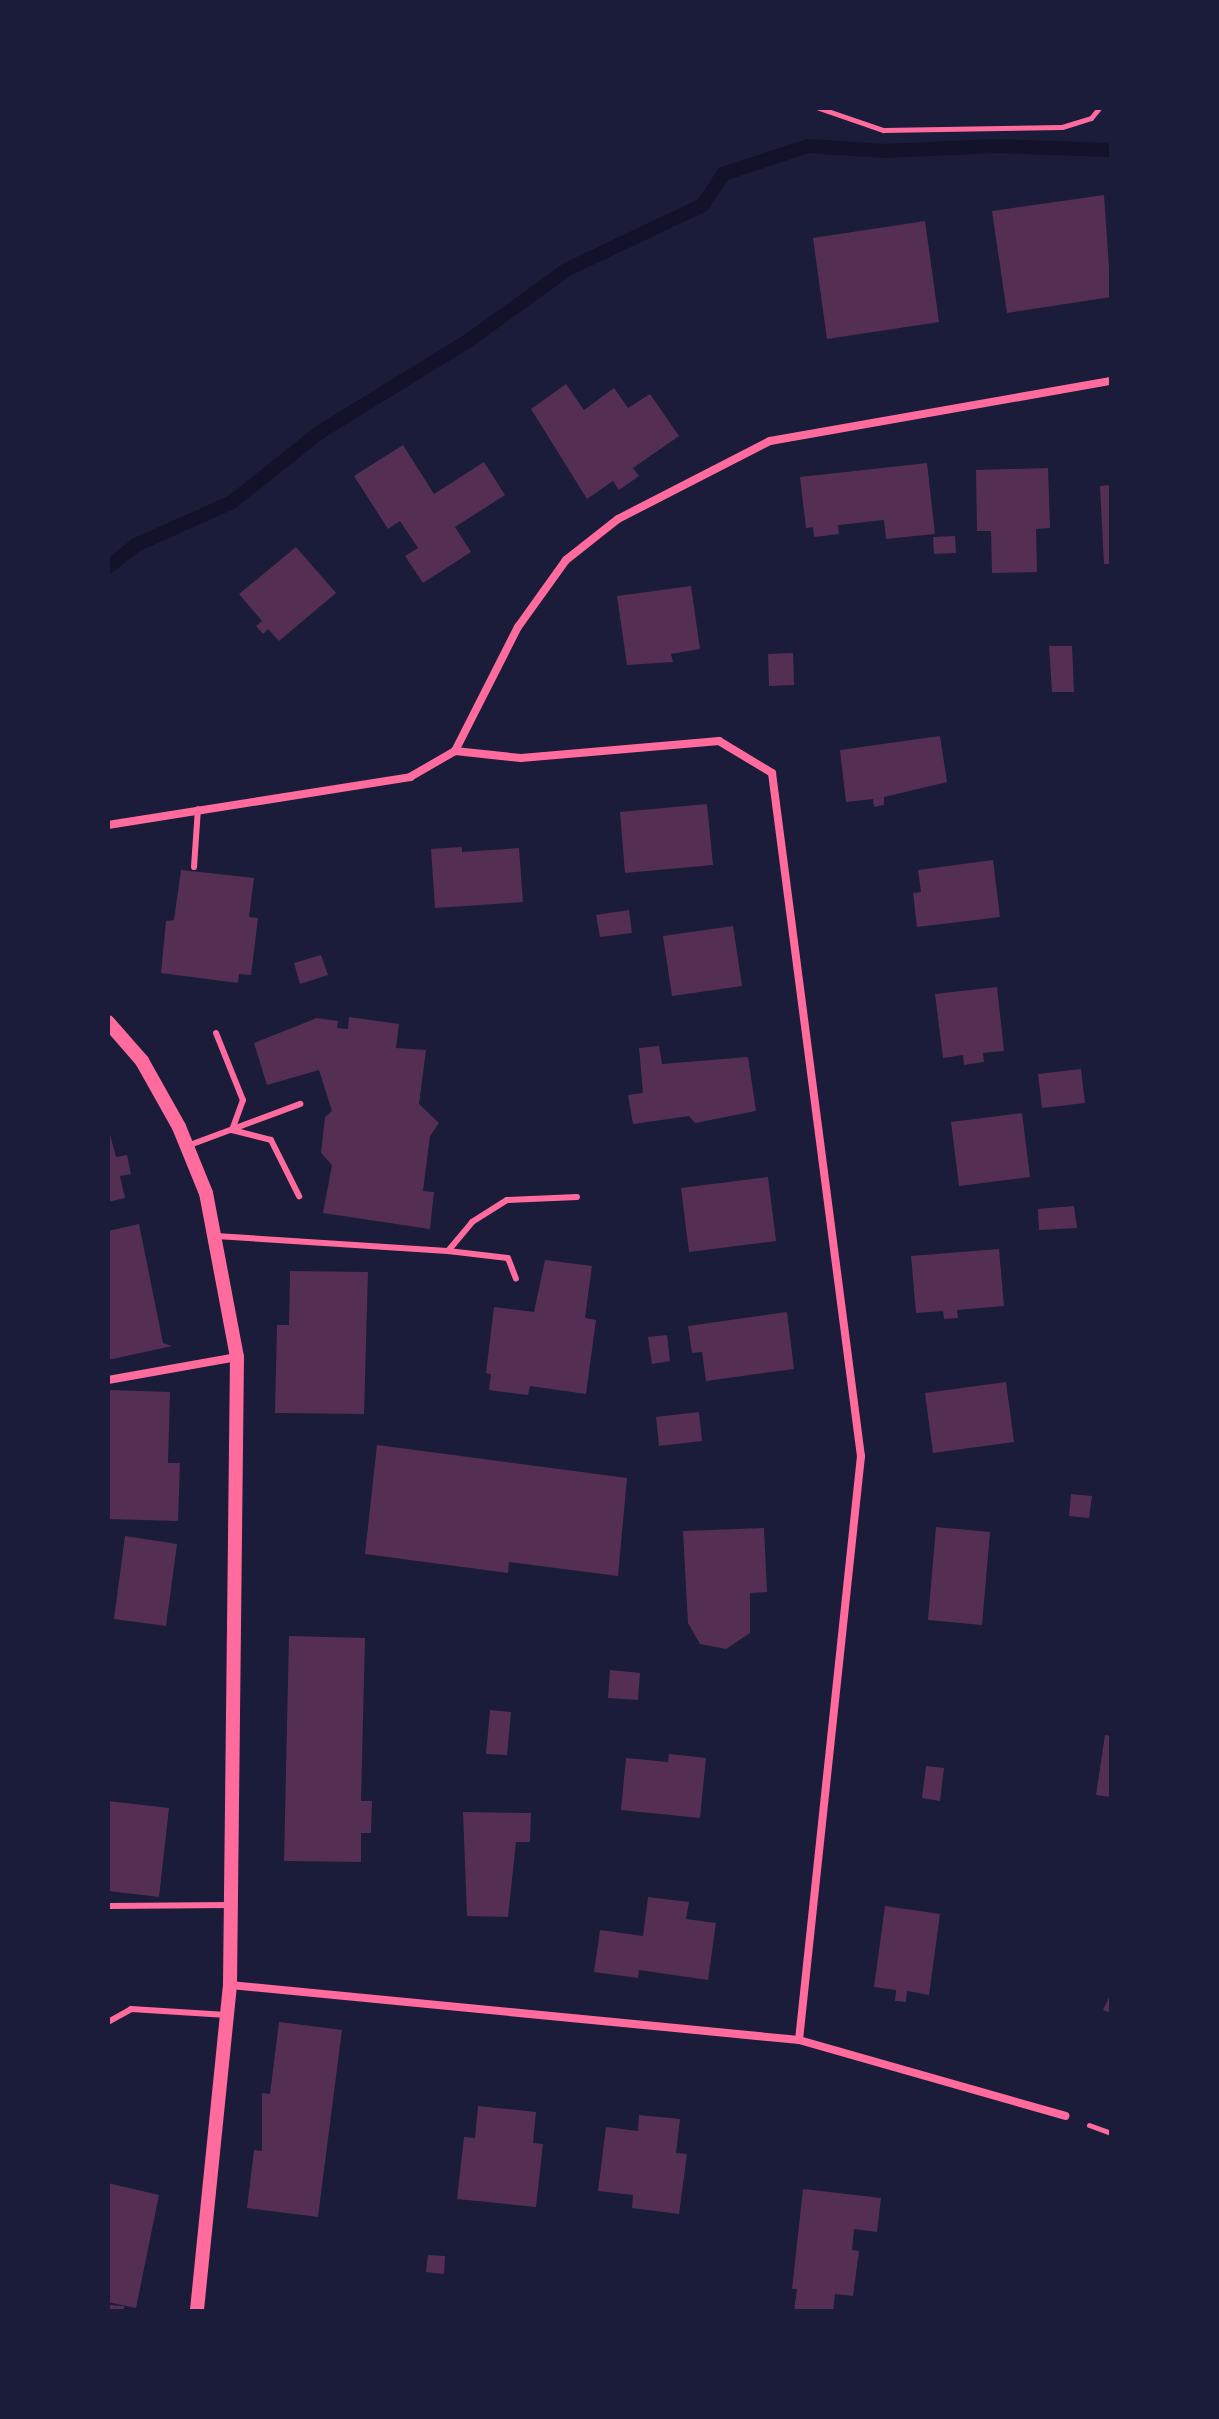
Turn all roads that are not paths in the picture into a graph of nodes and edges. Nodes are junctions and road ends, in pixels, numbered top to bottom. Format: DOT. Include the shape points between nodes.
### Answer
graph roads {
  1 [pos="1111,381"];
  2 [pos="455,751"];
  3 [pos="198,809"];
  4 [pos="108,825"];
  5 [pos="194,867"];
  6 [pos="108,1022"];
  7 [pos="216,1033"];
  8 [pos="300,1104"];
  9 [pos="232,1130"];
  10 [pos="187,1146"];
  11 [pos="299,1196"];
  12 [pos="577,1197"];
  13 [pos="216,1236"];
  14 [pos="448,1251"];
  15 [pos="516,1279"];
  16 [pos="237,1357"];
  17 [pos="108,1380"];
  18 [pos="230,1905"];
  19 [pos="108,1906"];
  20 [pos="230,1985"];
  21 [pos="227,2015"];
  22 [pos="108,2022"];
  23 [pos="799,2040"];
  24 [pos="1065,2116"];
  25 [pos="197,2311"];
  1 -- 2 [label="street" via="770,441 618,519 566,560 518,627"];
  2 -- 3 [label="street" via="410,777"];
  2 -- 23 [label="street" via="521,758 719,741 772,773 861,1456"];
  3 -- 4 [label="street"];
  3 -- 5 [label="lane"];
  6 -- 10 [label="street" via="142,1061"];
  7 -- 9 [label="lane" via="243,1100"];
  8 -- 9 [label="lane"];
  9 -- 10 [label="lane"];
  9 -- 11 [label="lane" via="271,1140"];
  10 -- 13 [label="street"];
  12 -- 14 [label="lane" via="507,1200 472,1222"];
  13 -- 14 [label="lane"];
  13 -- 16 [label="street"];
  14 -- 15 [label="lane" via="508,1258"];
  16 -- 17 [label="street"];
  16 -- 18 [label="street"];
  18 -- 19 [label="lane"];
  18 -- 20 [label="street"];
  20 -- 21 [label="street"];
  20 -- 23 [label="street"];
  21 -- 22 [label="lane" via="131,2009"];
  21 -- 25 [label="street"];
  23 -- 24 [label="street"];
}
